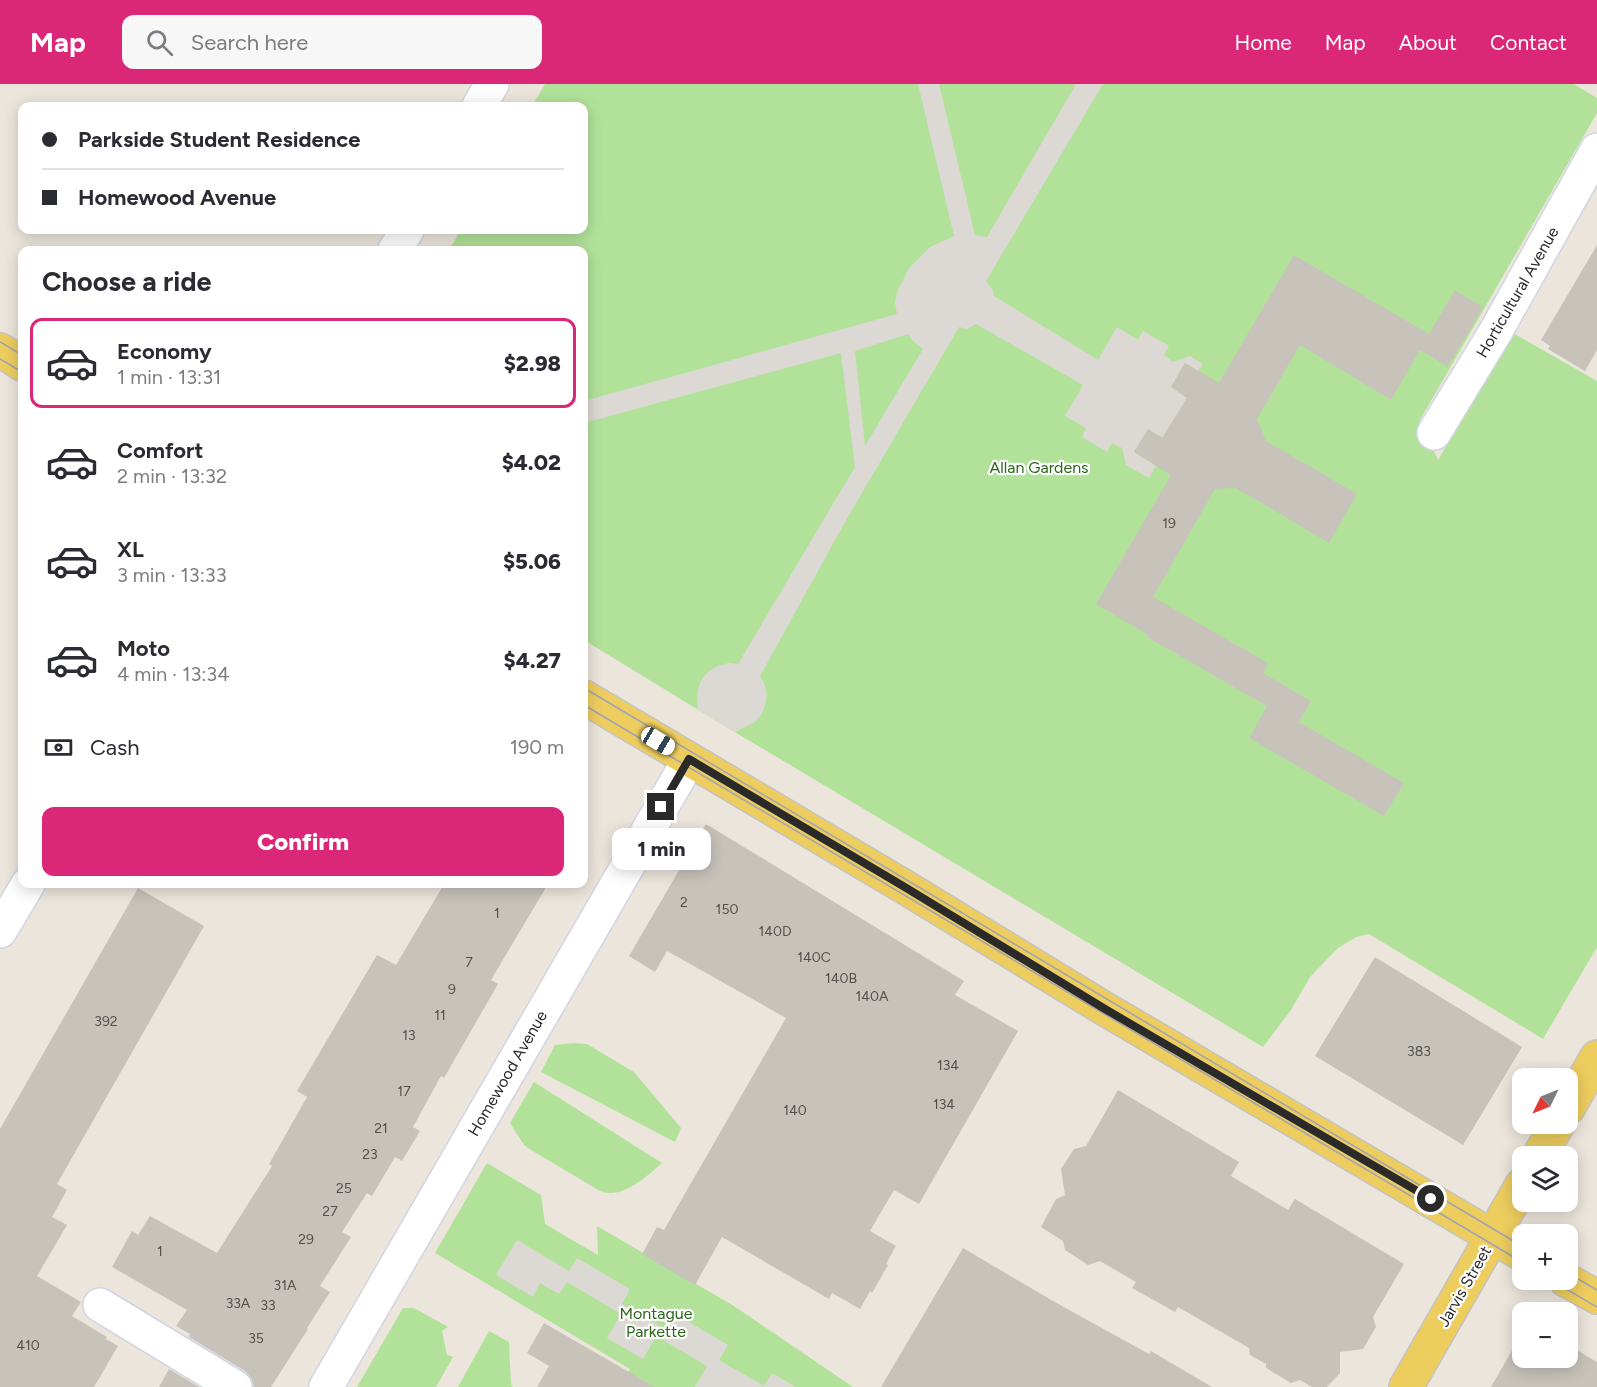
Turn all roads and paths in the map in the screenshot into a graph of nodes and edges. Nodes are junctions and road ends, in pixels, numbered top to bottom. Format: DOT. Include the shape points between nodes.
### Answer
graph roads {
  1 [pos="492,84"];
  2 [pos="481,102"];
  3 [pos="1597,150"];
  4 [pos="0,350"];
  5 [pos="18,361"];
  6 [pos="1434,433"];
  7 [pos="588,699"];
  8 [pos="689,759"];
  9 [pos="26,888"];
  10 [pos="0,931"];
  11 [pos="1597,1057"];
  12 [pos="1578,1090"];
  13 [pos="1512,1203"];
  14 [pos="1493,1236"];
  15 [pos="1512,1248"];
  16 [pos="1578,1287"];
  17 [pos="1597,1297"];
  18 [pos="100,1305"];
  19 [pos="235,1387"];
  20 [pos="326,1387"];
  21 [pos="1406,1387"];
  1 -- 2 [label="street"];
  3 -- 6 [label="street, Horticultural Avenue"];
  4 -- 5 [label="main road"];
  7 -- 8 [label="main road"];
  8 -- 14 [label="main road"];
  8 -- 20 [label="street, Homewood Avenue"];
  9 -- 10 [label="street"];
  11 -- 12 [label="main road"];
  13 -- 14 [label="main road, Jarvis Street"];
  14 -- 15 [label="main road"];
  14 -- 21 [label="main road, Jarvis Street"];
  16 -- 17 [label="main road"];
  18 -- 19 [label="street"];
}
